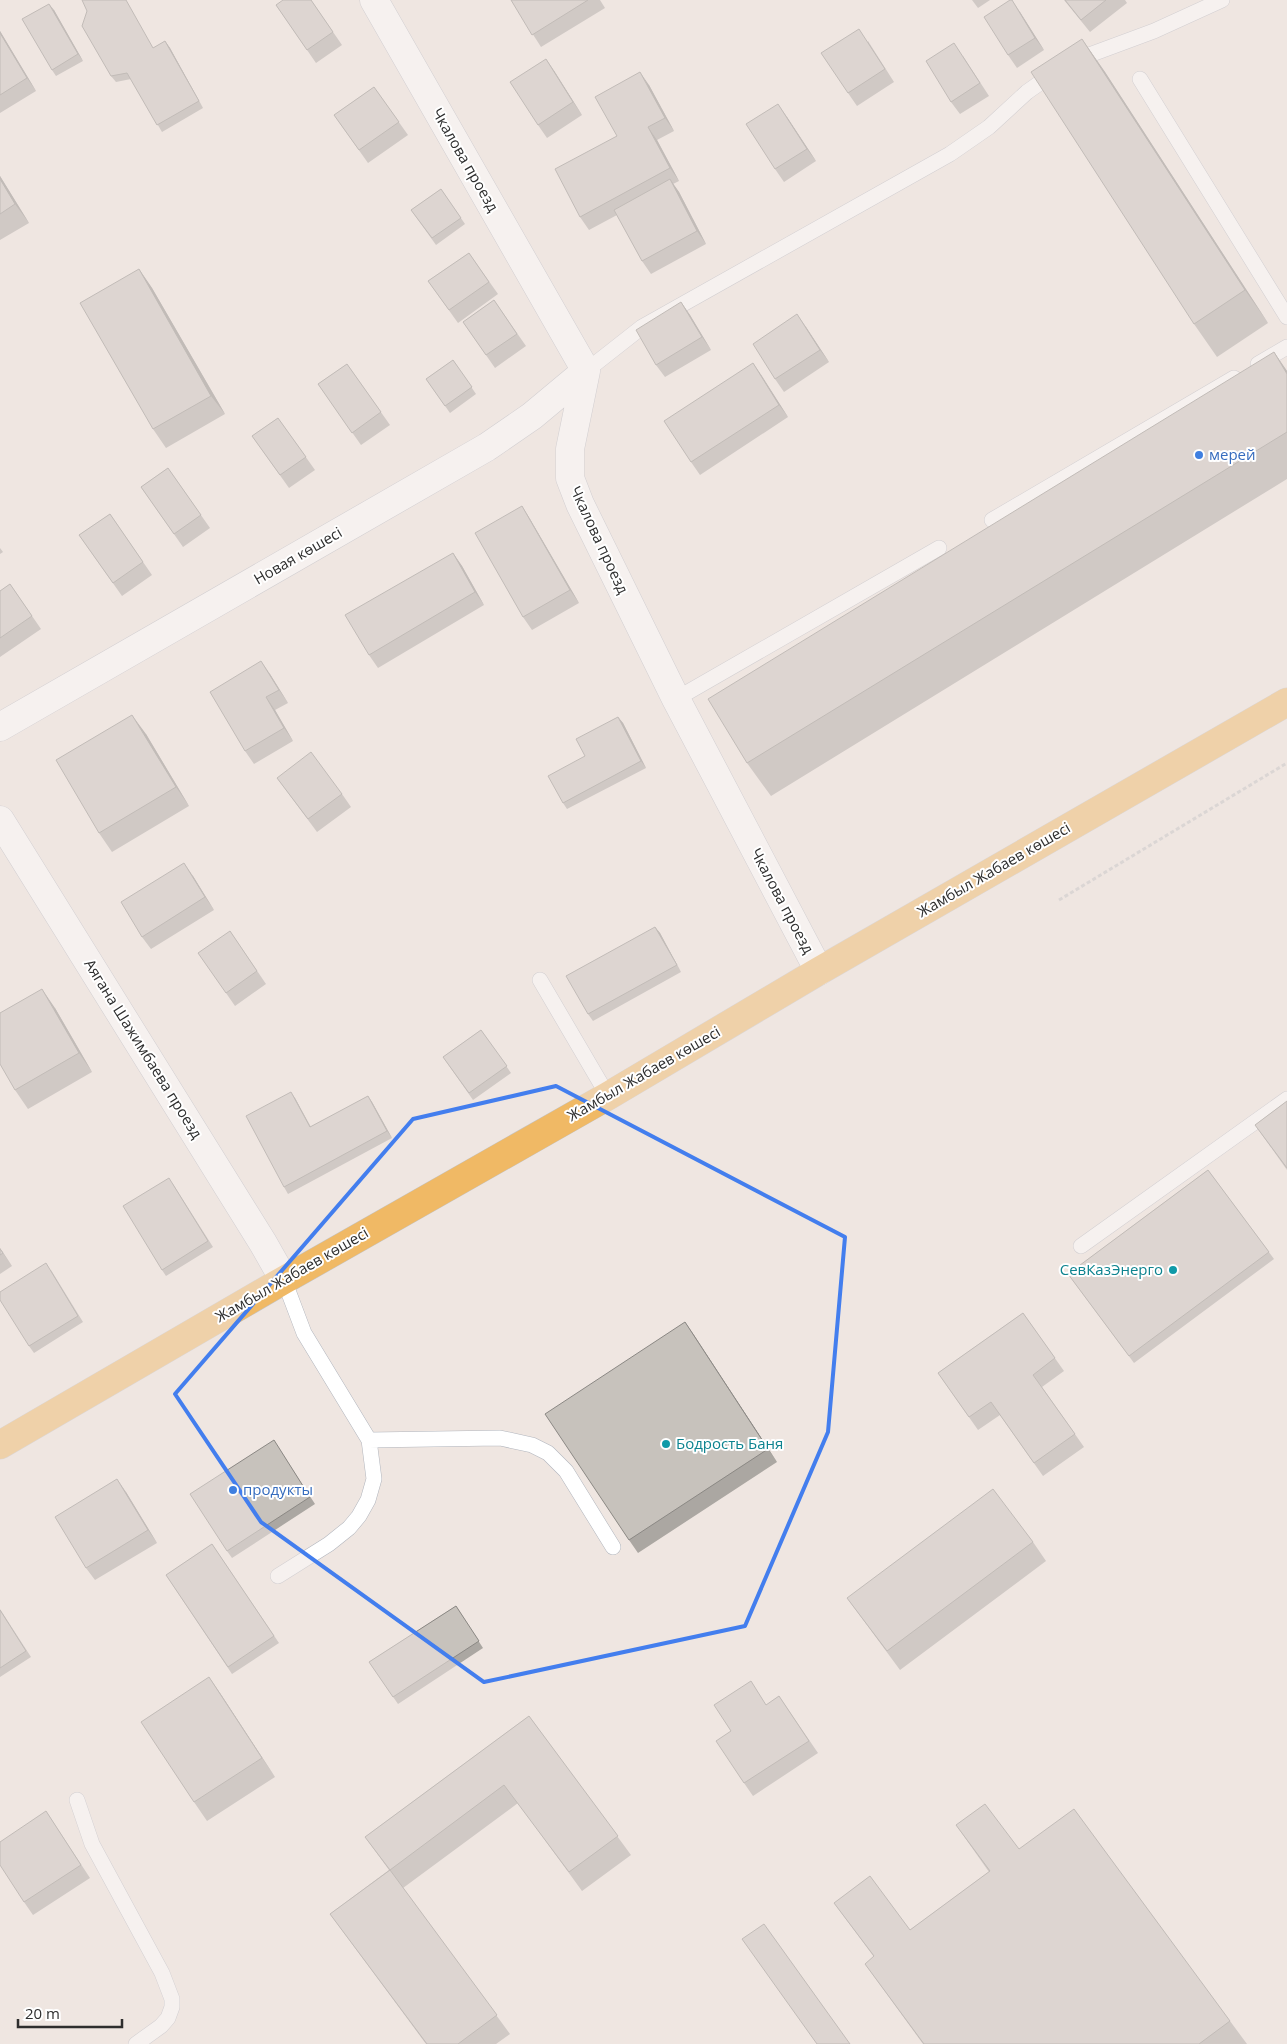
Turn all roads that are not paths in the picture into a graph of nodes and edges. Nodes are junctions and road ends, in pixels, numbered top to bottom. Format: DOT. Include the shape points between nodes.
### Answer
graph roads {
  1 [pos="374,0"];
  2 [pos="1222,0"];
  3 [pos="1140,79"];
  4 [pos="1287,318"];
  5 [pos="1287,347"];
  6 [pos="586,371"];
  7 [pos="992,520"];
  8 [pos="939,548"];
  9 [pos="676,699"];
  10 [pos="1287,702"];
  11 [pos="0,727"];
  12 [pos="0,820"];
  13 [pos="819,971"];
  14 [pos="540,980"];
  15 [pos="608,1096"];
  16 [pos="1287,1099"];
  17 [pos="1081,1246"];
  18 [pos="284,1280"];
  19 [pos="369,1440"];
  20 [pos="0,1445"];
  21 [pos="613,1547"];
  22 [pos="278,1576"];
  23 [pos="77,1800"];
  24 [pos="136,2044"];
  1 -- 6 [label="street, Чкалова проезд"];
  2 -- 6 [label="lane" via="1154,31 1067,63 1027,92 989,128 950,154 642,327"];
  3 -- 4 [label="lane"];
  5 -- 7 [label="lane"];
  6 -- 9 [label="street, Чкалова проезд" via="570,449 570,478"];
  6 -- 11 [label="street, Новая көшесі" via="532,416 487,447"];
  8 -- 9 [label="lane"];
  9 -- 13 [label="street, Чкалова проезд"];
  10 -- 13 [label="main road, Жамбыл Жабаев көшесі"];
  12 -- 18 [label="street, Аягана Шажимбаева проезд"];
  13 -- 15 [label="main road, Жамбыл Жабаев көшесі"];
  14 -- 15 [label="lane"];
  15 -- 18 [label="main road, Жамбыл Жабаев көшесі"];
  16 -- 17 [label="lane"];
  18 -- 19 [label="lane" via="304,1333"];
  18 -- 20 [label="main road, Жамбыл Жабаев көшесі"];
  19 -- 21 [label="lane" via="500,1438 532,1445 548,1453 566,1471"];
  19 -- 22 [label="lane" via="374,1479 359,1516 340,1536"];
  23 -- 24 [label="lane" via="92,1844 162,1973 172,1999 168,2018"];
}
